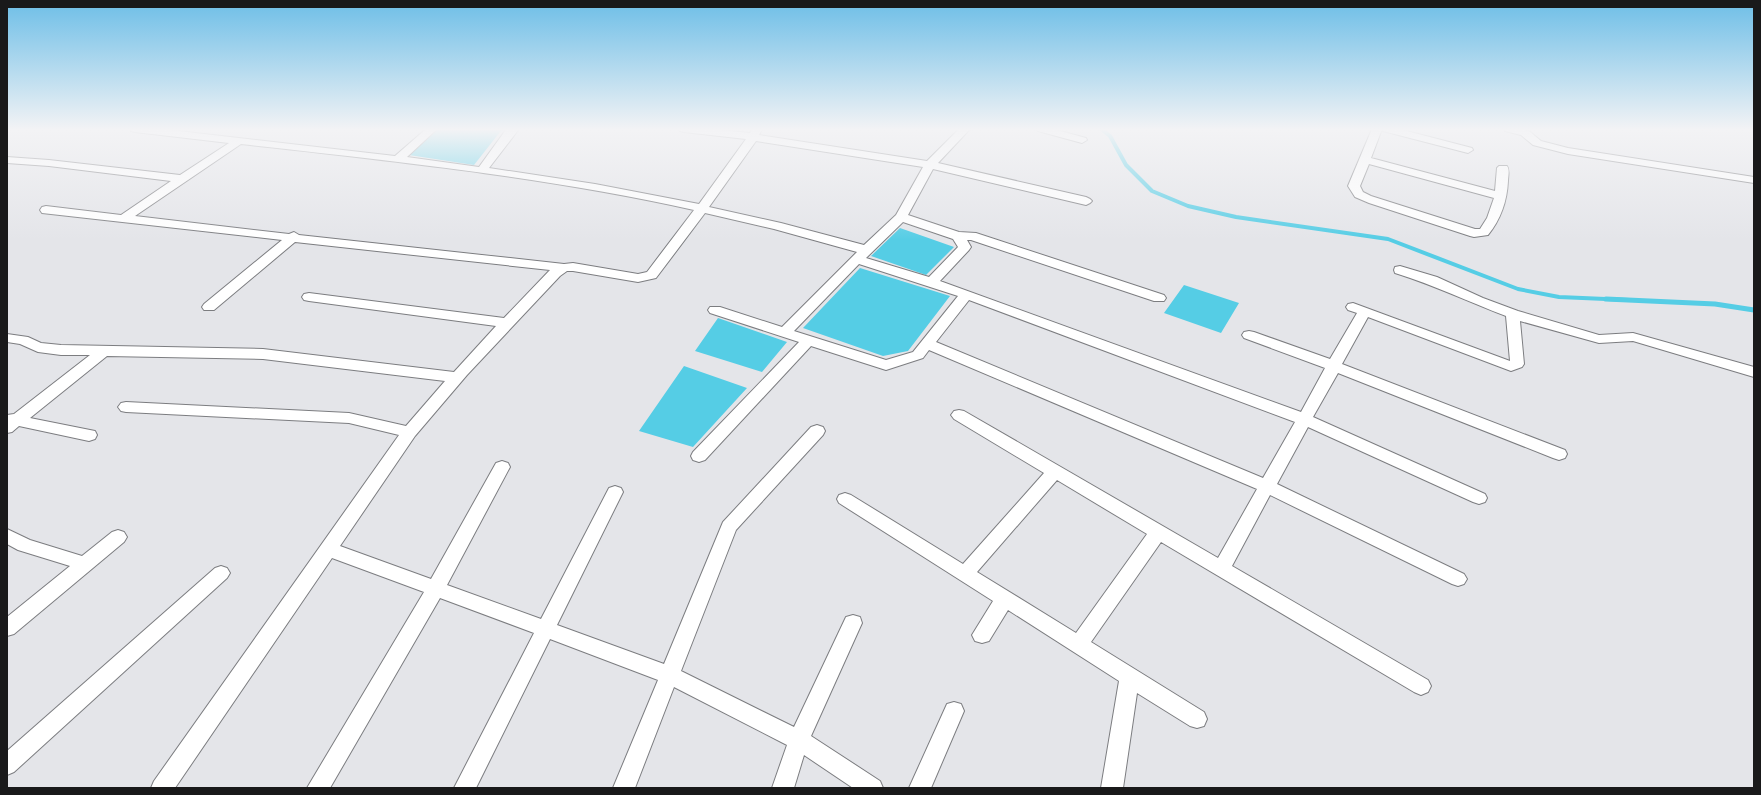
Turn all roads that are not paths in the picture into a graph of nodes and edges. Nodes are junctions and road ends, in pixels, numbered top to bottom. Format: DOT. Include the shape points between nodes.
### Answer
graph roads {
  1 [pos="78,166"];
  2 [pos="201,166"];
  3 [pos="455,166"];
  4 [pos="485,166"];
  5 [pos="732,166"];
  6 [pos="929,166"];
  7 [pos="935,166"];
  8 [pos="1362,166"];
  9 [pos="1388,166"];
  10 [pos="1665,166"];
  11 [pos="1503,168"];
  12 [pos="482,170"];
  13 [pos="181,179"];
  14 [pos="1754,180"];
  15 [pos="1500,196"];
  16 [pos="1086,201"];
  17 [pos="703,207"];
  18 [pos="46,210"];
  19 [pos="901,217"];
  20 [pos="124,218"];
  21 [pos="294,236"];
  22 [pos="958,236"];
  23 [pos="862,254"];
  24 [pos="564,268"];
  25 [pos="1400,270"];
  26 [pos="931,282"];
  27 [pos="966,295"];
  28 [pos="309,297"];
  29 [pos="1158,298"];
  30 [pos="208,307"];
  31 [pos="715,310"];
  32 [pos="1513,314"];
  33 [pos="506,323"];
  34 [pos="786,332"];
  35 [pos="1249,335"];
  36 [pos="7,338"];
  37 [pos="809,339"];
  38 [pos="926,344"];
  39 [pos="104,351"];
  40 [pos="1334,366"];
  41 [pos="1754,372"];
  42 [pos="457,377"];
  43 [pos="126,407"];
  44 [pos="958,415"];
  45 [pos="1304,419"];
  46 [pos="10,422"];
  47 [pos="817,431"];
  48 [pos="409,432"];
  49 [pos="89,435"];
  50 [pos="1559,454"];
  51 [pos="699,456"];
  52 [pos="502,467"];
  53 [pos="1054,471"];
  54 [pos="1266,486"];
  55 [pos="615,492"];
  56 [pos="1479,498"];
  57 [pos="845,499"];
  58 [pos="1158,532"];
  59 [pos="7,536"];
  60 [pos="118,537"];
  61 [pos="328,549"];
  62 [pos="85,564"];
  63 [pos="1221,569"];
  64 [pos="221,573"];
  65 [pos="965,574"];
  66 [pos="1458,579"];
  67 [pos="436,588"];
  68 [pos="1005,599"];
  69 [pos="853,623"];
  70 [pos="7,628"];
  71 [pos="545,629"];
  72 [pos="982,635"];
  73 [pos="1078,645"];
  74 [pos="670,675"];
  75 [pos="1130,678"];
  76 [pos="1421,686"];
  77 [pos="954,711"];
  78 [pos="1197,719"];
  79 [pos="799,740"];
  80 [pos="7,765"];
  81 [pos="162,788"];
  82 [pos="318,788"];
  83 [pos="465,788"];
  84 [pos="624,788"];
  85 [pos="783,788"];
  86 [pos="872,788"];
  87 [pos="920,788"];
  88 [pos="1112,788"];
  1 -- 13 [label="street"];
  2 -- 13 [label="street"];
  3 -- 12 [label="street"];
  4 -- 12 [label="street"];
  5 -- 17 [label="street"];
  6 -- 19 [label="street"];
  7 -- 16 [label="street"];
  8 -- 15 [label="street" via="1354,186 1360,196 1474,233 1487,229"];
  9 -- 15 [label="street"];
  10 -- 14 [label="street"];
  11 -- 15 [label="street"];
  12 -- 17 [label="street"];
  13 -- 20 [label="street"];
  17 -- 23 [label="street" via="820,236"];
  17 -- 24 [label="street" via="651,275 638,278"];
  18 -- 20 [label="street"];
  19 -- 22 [label="street"];
  19 -- 23 [label="street"];
  20 -- 21 [label="street"];
  21 -- 24 [label="street"];
  21 -- 30 [label="street"];
  22 -- 26 [label="street" via="965,247"];
  22 -- 29 [label="street" via="972,236"];
  23 -- 26 [label="street"];
  23 -- 34 [label="street"];
  24 -- 33 [label="street" via="555,273"];
  25 -- 32 [label="street" via="1432,280 1478,302"];
  26 -- 27 [label="street"];
  27 -- 38 [label="street"];
  27 -- 45 [label="street"];
  28 -- 33 [label="street"];
  31 -- 34 [label="street"];
  32 -- 40 [label="street" via="1516,364 1511,366 1359,309"];
  32 -- 41 [label="street" via="1599,339 1641,339"];
  33 -- 42 [label="street"];
  34 -- 37 [label="street"];
  35 -- 40 [label="street"];
  36 -- 39 [label="street" via="23,340 38,347"];
  37 -- 38 [label="street" via="886,365 918,355"];
  37 -- 51 [label="street"];
  38 -- 54 [label="street"];
  39 -- 42 [label="street" via="263,354"];
  39 -- 46 [label="street"];
  40 -- 45 [label="street"];
  40 -- 50 [label="street"];
  42 -- 48 [label="street"];
  43 -- 48 [label="street" via="349,418"];
  44 -- 53 [label="street"];
  45 -- 54 [label="street"];
  45 -- 56 [label="street"];
  46 -- 49 [label="street"];
  47 -- 74 [label="street" via="729,527"];
  48 -- 61 [label="street"];
  52 -- 67 [label="street"];
  53 -- 58 [label="street"];
  53 -- 65 [label="street"];
  54 -- 63 [label="street"];
  54 -- 66 [label="street"];
  55 -- 71 [label="street"];
  57 -- 65 [label="street"];
  58 -- 63 [label="street"];
  58 -- 73 [label="street"];
  59 -- 62 [label="street" via="24,545"];
  60 -- 62 [label="street"];
  61 -- 67 [label="street"];
  61 -- 81 [label="street"];
  62 -- 70 [label="street"];
  63 -- 76 [label="street"];
  64 -- 80 [label="street"];
  65 -- 68 [label="street"];
  67 -- 71 [label="street"];
  67 -- 82 [label="street"];
  68 -- 72 [label="street"];
  68 -- 73 [label="street"];
  69 -- 79 [label="street"];
  71 -- 74 [label="street"];
  71 -- 83 [label="street"];
  73 -- 75 [label="street"];
  74 -- 79 [label="street"];
  74 -- 84 [label="street"];
  75 -- 78 [label="street"];
  75 -- 88 [label="street"];
  77 -- 87 [label="street"];
  79 -- 85 [label="street"];
  79 -- 86 [label="street"];
}
